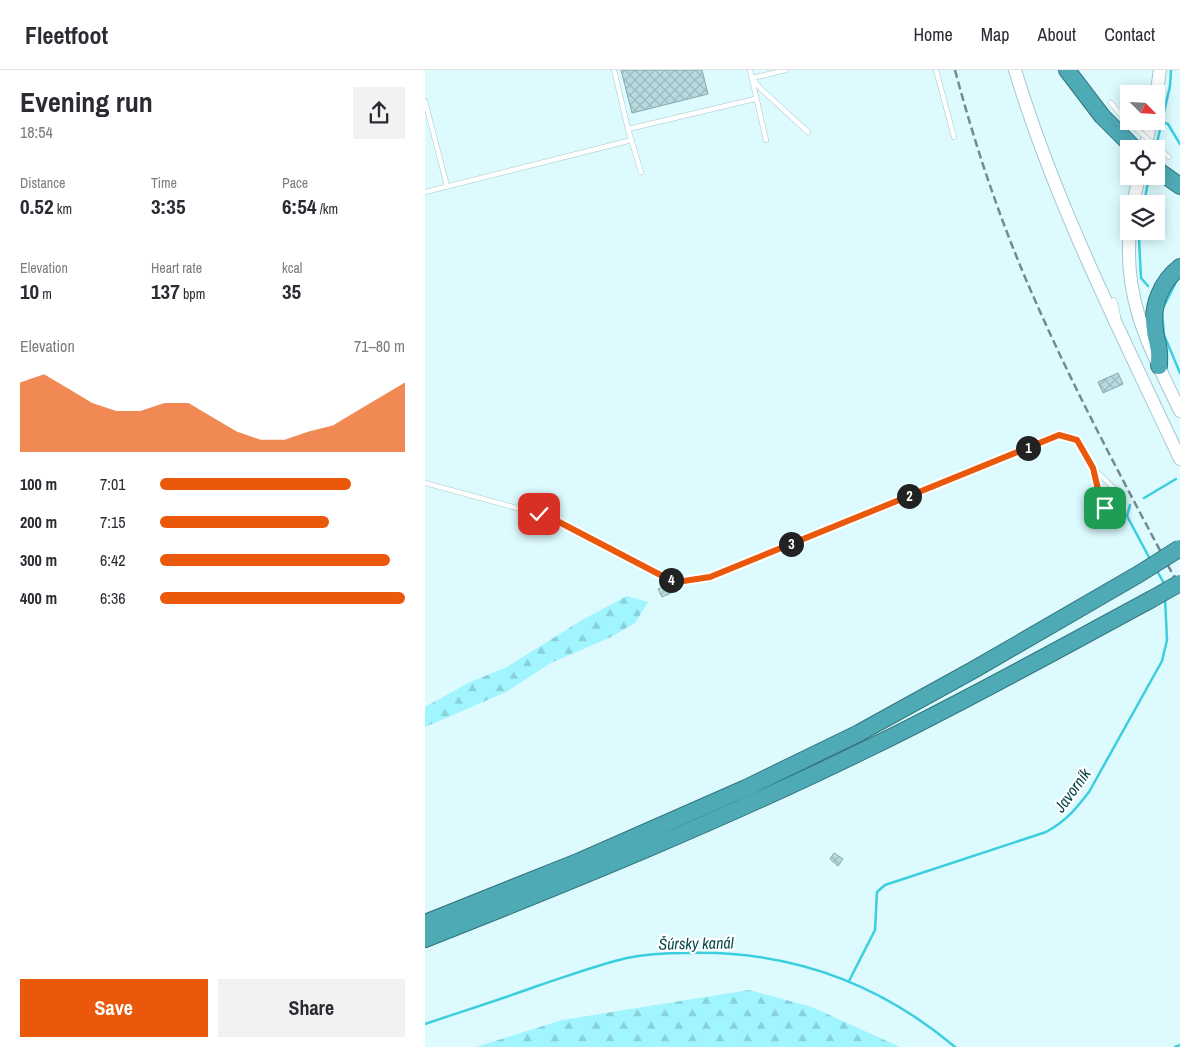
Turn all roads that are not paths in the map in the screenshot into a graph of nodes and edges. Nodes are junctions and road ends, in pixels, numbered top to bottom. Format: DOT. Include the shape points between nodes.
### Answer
graph roads {
  1 [pos="614,70"];
  2 [pos="750,70"];
  3 [pos="786,70"];
  4 [pos="936,70"];
  5 [pos="1015,70"];
  6 [pos="1067,70"];
  7 [pos="1160,70"];
  8 [pos="752,78"];
  9 [pos="1158,85"];
  10 [pos="755,99"];
  11 [pos="425,101"];
  12 [pos="1111,103"];
  13 [pos="628,129"];
  14 [pos="808,132"];
  15 [pos="954,137"];
  16 [pos="632,140"];
  17 [pos="766,140"];
  18 [pos="1125,140"];
  19 [pos="1169,157"];
  20 [pos="641,172"];
  21 [pos="1165,175"];
  22 [pos="447,186"];
  23 [pos="1180,186"];
  24 [pos="425,192"];
  25 [pos="1128,240"];
  26 [pos="1180,267"];
  27 [pos="1114,300"];
  28 [pos="1129,351"];
  29 [pos="1159,366"];
  30 [pos="1180,411"];
  31 [pos="1180,459"];
  32 [pos="1093,468"];
  33 [pos="425,483"];
  34 [pos="1180,548"];
  35 [pos="1180,583"];
  36 [pos="425,923"];
  37 [pos="425,939"];
  1 -- 13 [label="lane"];
  2 -- 8 [label="lane"];
  3 -- 8 [label="lane"];
  4 -- 15 [label="lane"];
  5 -- 28 [label="main road" via="1051,176"];
  6 -- 18 [label="highway"];
  7 -- 9 [label="main road"];
  8 -- 10 [label="lane"];
  8 -- 14 [label="lane"];
  10 -- 13 [label="lane"];
  10 -- 17 [label="lane"];
  11 -- 22 [label="lane"];
  12 -- 19 [label="lane, bridge"];
  13 -- 16 [label="lane"];
  16 -- 20 [label="lane"];
  16 -- 22 [label="lane"];
  21 -- 23 [label="highway"];
  22 -- 24 [label="lane"];
  25 -- 29 [label="main road" via="1136,312"];
  26 -- 29 [label="highway" via="1162,286 1157,303 1155,331"];
  27 -- 28 [label="lane"];
  28 -- 31 [label="main road"];
  29 -- 30 [label="main road"];
  32 -- 32 [label="lane" via="1101,502 1111,511 1117,509 1121,502 1120,494"];
  32 -- 33 [label="lane" via="1077,440 1059,435 710,577 677,582 539,514"];
  34 -- 36 [label="highway, bridge" via="975,669 841,742 598,854"];
  35 -- 37 [label="highway, bridge" via="984,690 751,804 583,877"];
}
